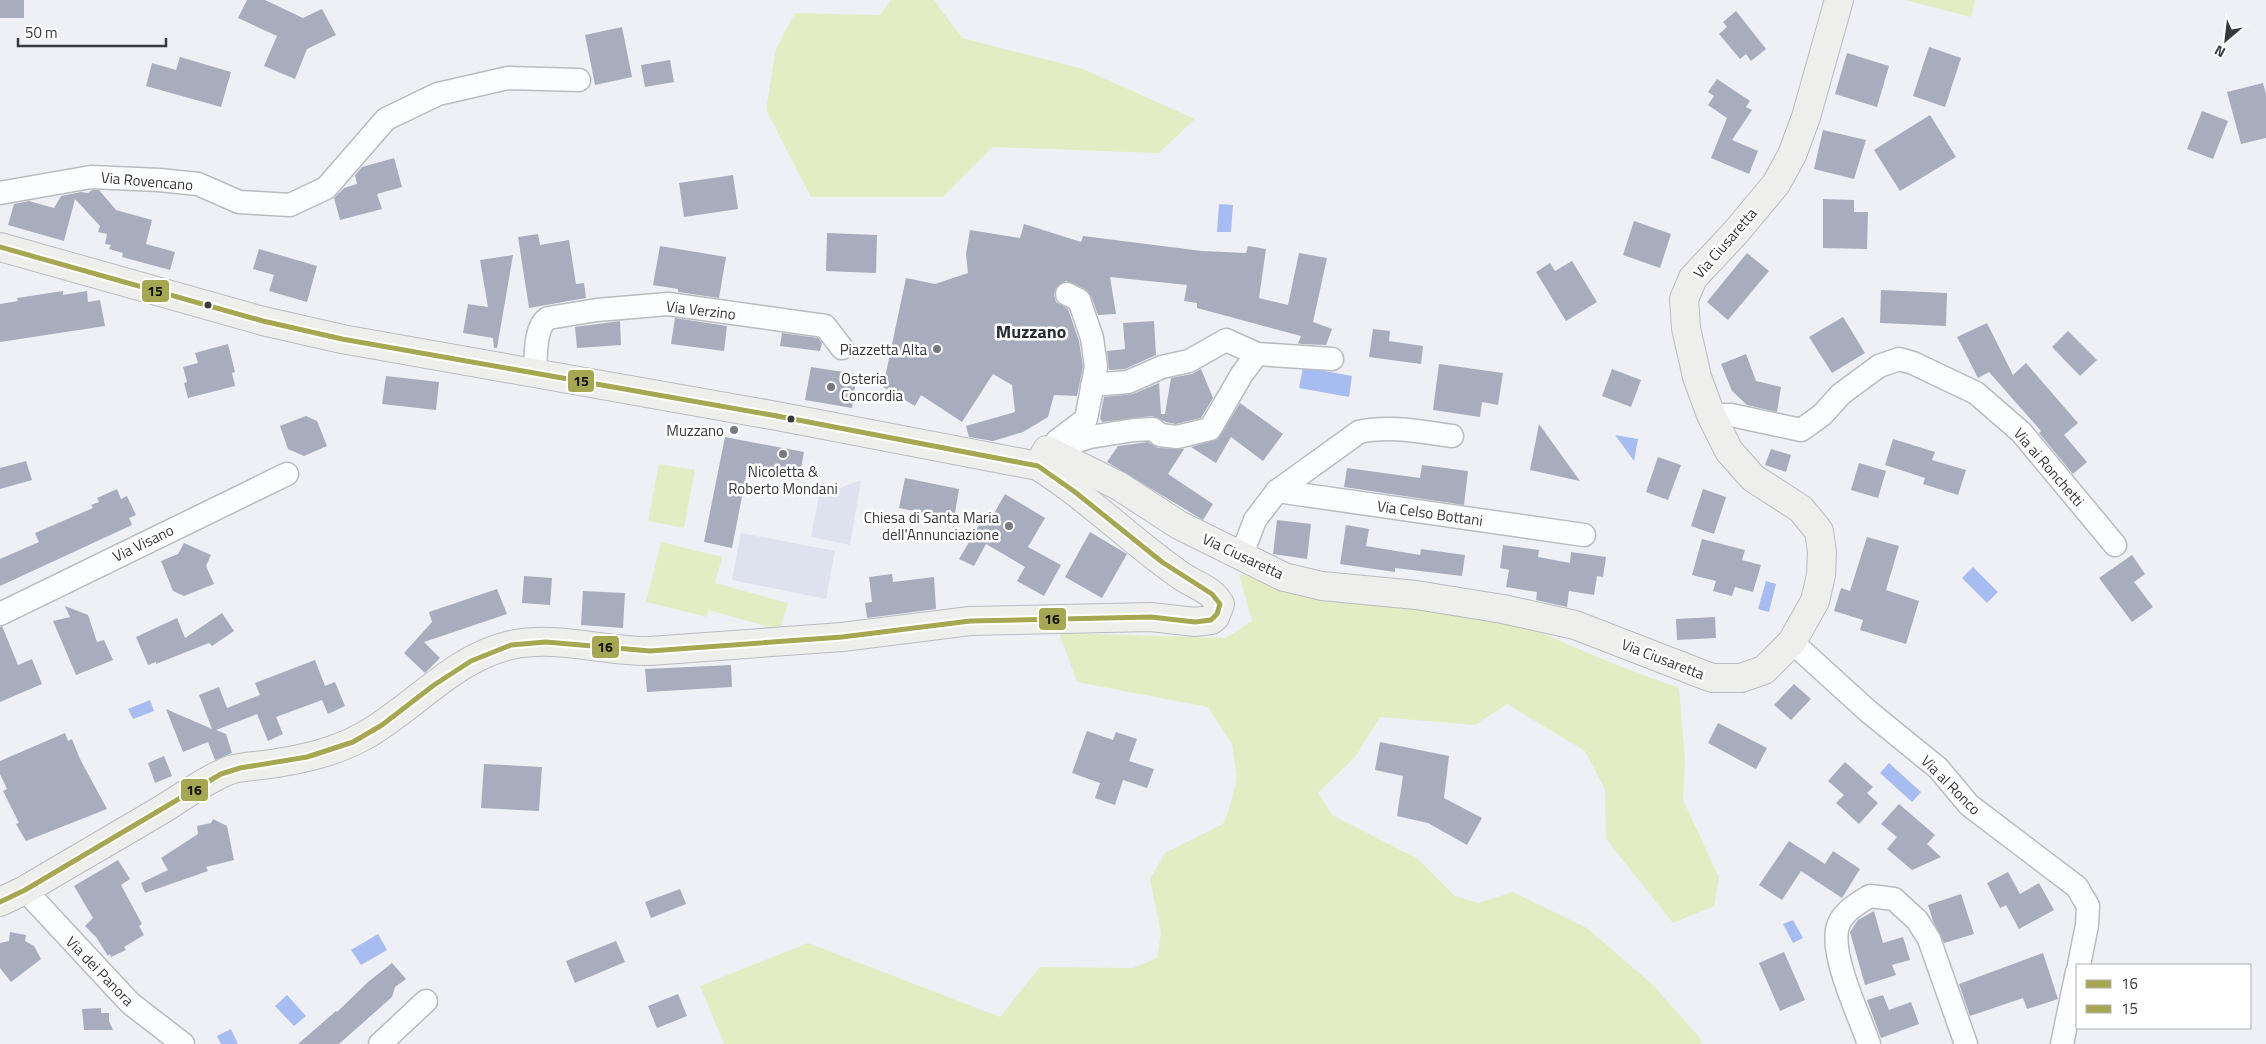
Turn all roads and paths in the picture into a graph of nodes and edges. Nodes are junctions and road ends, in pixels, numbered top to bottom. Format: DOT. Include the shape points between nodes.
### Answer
graph roads {
  1 [pos="1838,0"];
  2 [pos="579,80"];
  3 [pos="0,192"];
  4 [pos="0,247"];
  5 [pos="1067,294"];
  6 [pos="842,348"];
  7 [pos="1257,354"];
  8 [pos="1332,359"];
  9 [pos="534,372"];
  10 [pos="1092,385"];
  11 [pos="1711,415"];
  12 [pos="1452,436"];
  13 [pos="1042,458"];
  14 [pos="287,474"];
  15 [pos="1277,491"];
  16 [pos="1584,535"];
  17 [pos="2115,546"];
  18 [pos="1241,557"];
  19 [pos="0,614"];
  20 [pos="1792,642"];
  21 [pos="24,890"];
  22 [pos="0,902"];
  23 [pos="2079,964"];
  24 [pos="2076,977"];
  25 [pos="426,1001"];
  26 [pos="182,1044"];
  27 [pos="380,1044"];
  28 [pos="1869,1044"];
  29 [pos="1966,1044"];
  30 [pos="2062,1044"];
  1 -- 11 [label="street, Via Ciusaretta" via="1806,117 1792,155 1776,184 1693,278 1684,299 1686,328 1697,377"];
  2 -- 3 [label="street, Via Rovencano" via="508,78 438,94 386,119 326,188 290,204 239,202 198,184 91,177"];
  4 -- 9 [label="street" via="263,321 342,339"];
  5 -- 10 [label="street" via="1079,300 1092,338 1096,367"];
  6 -- 9 [label="street, Via Verzino" via="825,326 668,304 548,318 540,330"];
  7 -- 8 [label="street"];
  7 -- 10 [label="street" via="1226,340 1189,361 1162,367 1128,382"];
  7 -- 13 [label="street" via="1210,429 1177,438 1160,435 1152,429 1090,436"];
  9 -- 13 [label="street" via="990,456"];
  10 -- 13 [label="street" via="1086,419"];
  11 -- 17 [label="street, Via ai Ronchetti" via="1731,415 1801,430 1878,366 1899,359 1913,363 1976,393 2021,432"];
  11 -- 20 [label="street, Via Ciusaretta" via="1729,451 1753,478 1801,509 1819,531 1821,575 1815,601"];
  12 -- 15 [label="street" via="1395,429 1359,432"];
  13 -- 18 [label="street, Via Ciusaretta" via="1119,486 1179,525"];
  13 -- 21 [label="street" via="1065,483 1178,574 1214,596 1220,604 1215,618 1195,622 1151,617 970,622 842,637 650,651 619,651 569,642 525,642 494,651 457,669 392,718 346,745 306,758 230,770"];
  14 -- 19 [label="street, Via Visano"];
  15 -- 16 [label="street, Via Celso Bottani"];
  15 -- 18 [label="street" via="1255,520"];
  18 -- 20 [label="street, Via Ciusaretta" via="1284,577 1322,586 1416,595 1574,625 1712,678 1741,678 1764,670"];
  20 -- 23 [label="street, Via al Ronco" via="1869,712 1938,768 1969,805 2077,887 2088,906"];
  21 -- 22 [label="street"];
  21 -- 26 [label="street, Via dei Panora" via="130,1003"];
  24 -- 30 [label="street"];
  25 -- 27 [label="street"];
  28 -- 29 [label="street" via="1839,959 1837,929 1848,909 1870,896 1894,900 1917,920 1929,939"];
}
